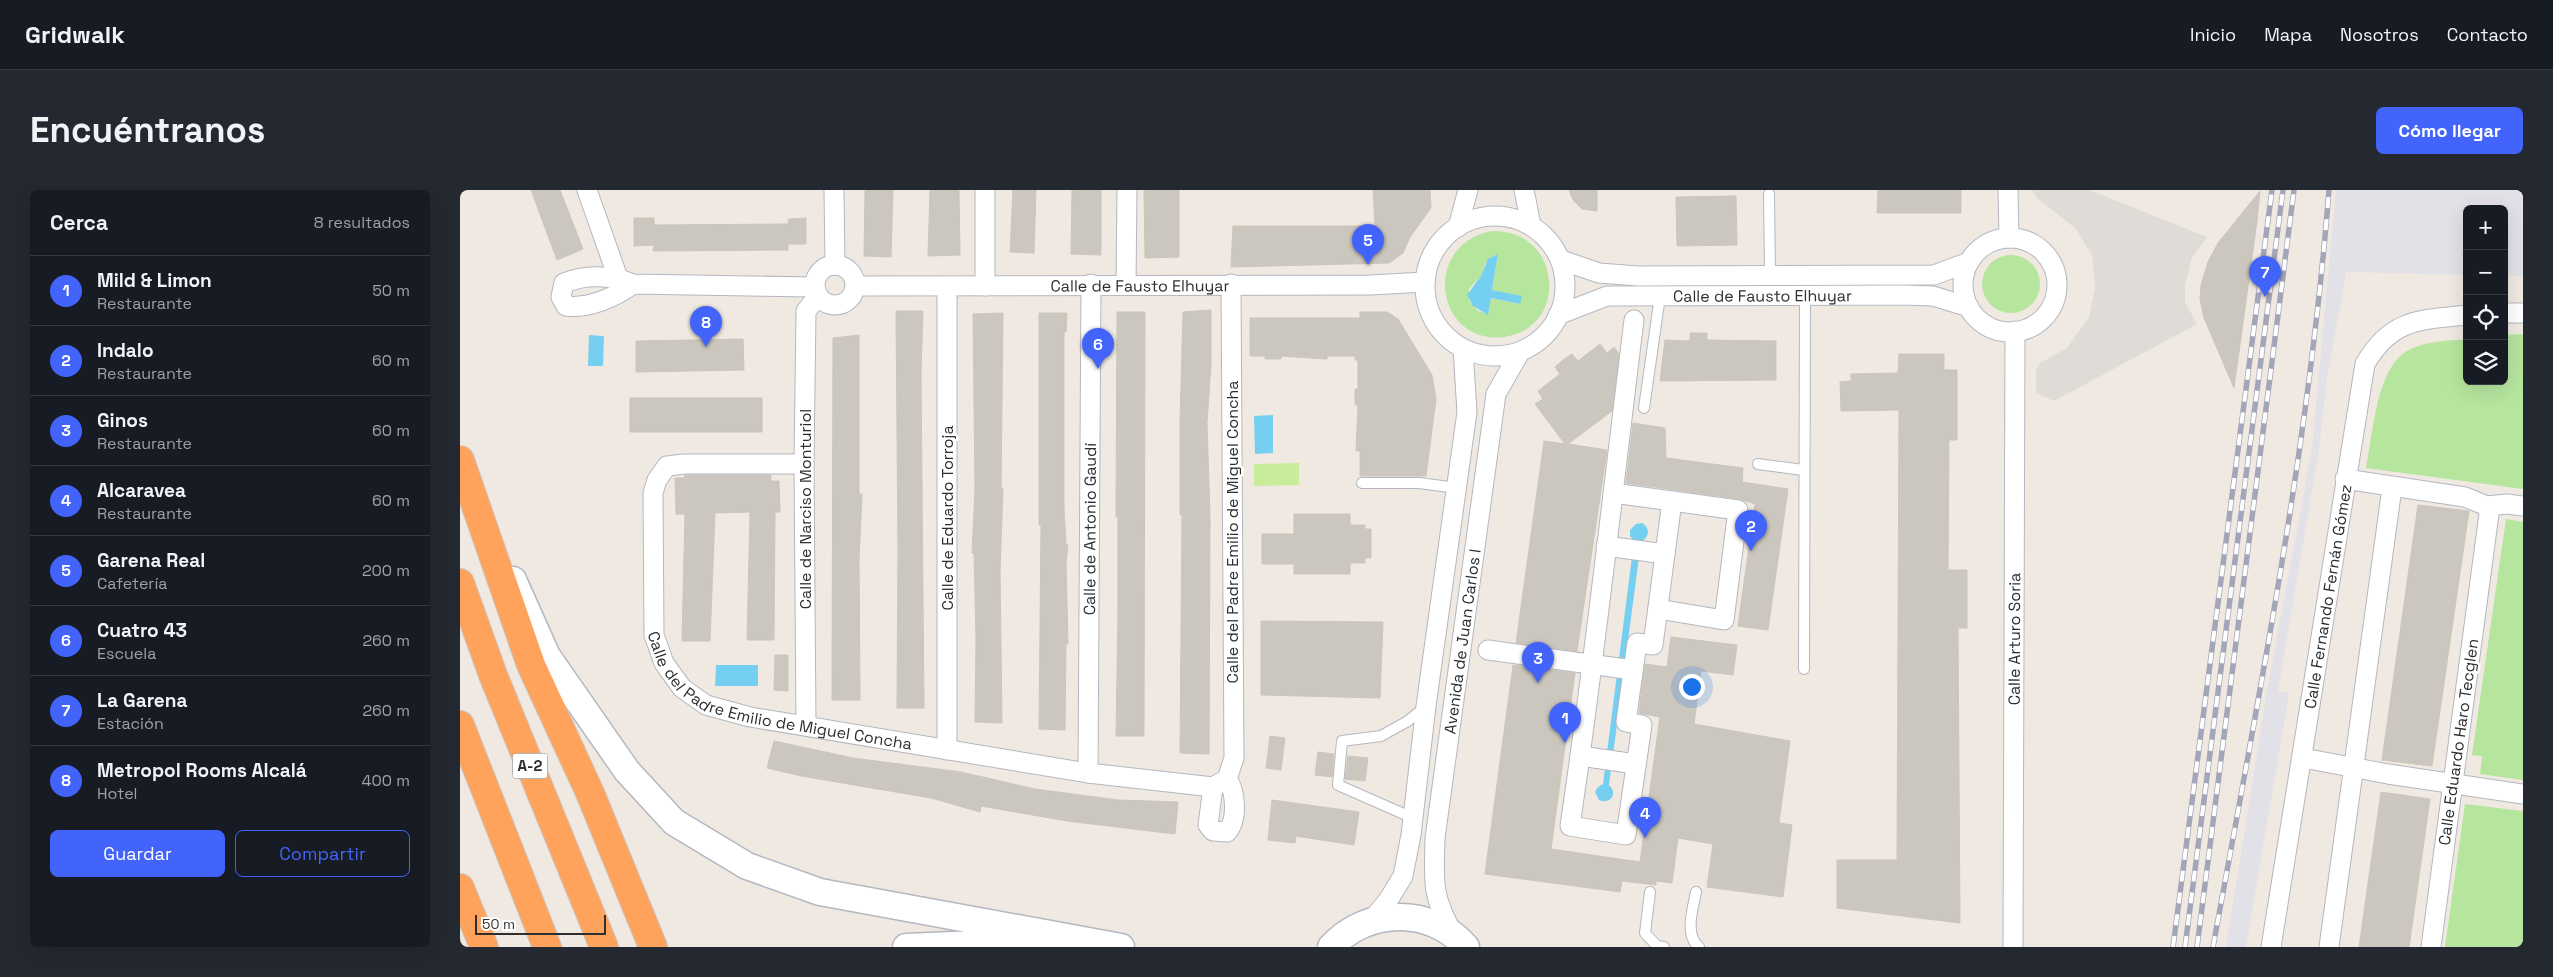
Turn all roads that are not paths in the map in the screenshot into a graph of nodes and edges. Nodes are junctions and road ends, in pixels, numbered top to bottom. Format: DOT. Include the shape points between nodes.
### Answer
graph roads {
  1 [pos="587,190"];
  2 [pos="834,190"];
  3 [pos="985,190"];
  4 [pos="1126,190"];
  5 [pos="1468,190"];
  6 [pos="1524,190"];
  7 [pos="2008,190"];
  8 [pos="1770,194"];
  9 [pos="1531,225"];
  10 [pos="1458,227"];
  11 [pos="2009,238"];
  12 [pos="1560,260"];
  13 [pos="1969,262"];
  14 [pos="835,265"];
  15 [pos="1770,275"];
  16 [pos="1425,282"];
  17 [pos="1091,284"];
  18 [pos="1231,284"];
  19 [pos="1126,285"];
  20 [pos="855,286"];
  21 [pos="985,286"];
  22 [pos="947,287"];
  23 [pos="817,291"];
  24 [pos="1805,295"];
  25 [pos="1660,296"];
  26 [pos="1969,307"];
  27 [pos="2508,313"];
  28 [pos="2523,313"];
  29 [pos="1558,315"];
  30 [pos="2463,316"];
  31 [pos="1634,320"];
  32 [pos="2015,331"];
  33 [pos="1463,348"];
  34 [pos="1520,352"];
  35 [pos="1634,394"];
  36 [pos="1646,396"];
  37 [pos="1644,408"];
  38 [pos="804,464"];
  39 [pos="1758,464"];
  40 [pos="463,468"];
  41 [pos="1804,470"];
  42 [pos="2345,479"];
  43 [pos="1362,483"];
  44 [pos="1457,488"];
  45 [pos="2392,488"];
  46 [pos="1613,493"];
  47 [pos="1672,501"];
  48 [pos="2487,506"];
  49 [pos="2523,506"];
  50 [pos="1606,546"];
  51 [pos="1665,554"];
  52 [pos="460,584"];
  53 [pos="1658,610"];
  54 [pos="1488,650"];
  55 [pos="1593,664"];
  56 [pos="1625,669"];
  57 [pos="1804,669"];
  58 [pos="1426,706"];
  59 [pos="460,725"];
  60 [pos="806,725"];
  61 [pos="947,750"];
  62 [pos="1580,756"];
  63 [pos="2303,758"];
  64 [pos="1636,764"];
  65 [pos="2354,766"];
  66 [pos="1088,773"];
  67 [pos="2453,784"];
  68 [pos="2523,794"];
  69 [pos="1413,818"];
  70 [pos="460,888"];
  71 [pos="1650,892"];
  72 [pos="1696,892"];
  73 [pos="1372,920"];
  74 [pos="1460,941"];
  75 [pos="484,947"];
  76 [pos="547,947"];
  77 [pos="604,947"];
  78 [pos="653,947"];
  79 [pos="906,947"];
  80 [pos="1038,947"];
  81 [pos="1121,947"];
  82 [pos="1331,947"];
  83 [pos="1664,947"];
  84 [pos="1698,947"];
  85 [pos="2012,947"];
  86 [pos="2271,947"];
  87 [pos="2329,947"];
  88 [pos="2431,947"];
  1 -- 23 [label="street" via="625,281"];
  2 -- 14 [label="street"];
  3 -- 21 [label="street"];
  4 -- 19 [label="street"];
  5 -- 10 [label="street"];
  6 -- 9 [label="street"];
  7 -- 11 [label="street"];
  8 -- 15 [label="lane"];
  9 -- 10 [label="street" via="1510,217 1488,216"];
  9 -- 12 [label="street" via="1548,240"];
  10 -- 16 [label="street" via="1437,246 1428,263"];
  11 -- 13 [label="street" via="1995,240 1983,247"];
  11 -- 32 [label="street" via="2034,244 2048,258 2056,275 2054,301 2048,312 2039,322"];
  12 -- 15 [label="street, Calle de Fausto Elhuyar" via="1610,275"];
  12 -- 29 [label="street" via="1564,286"];
  13 -- 15 [label="street, Calle de Fausto Elhuyar" via="1934,274"];
  13 -- 26 [label="street" via="1963,284"];
  14 -- 20 [label="street" via="846,268 853,276"];
  14 -- 23 [label="street" via="825,268 817,276"];
  16 -- 18 [label="street, Calle de Fausto Elhuyar"];
  16 -- 33 [label="street" via="1427,302 1434,321 1446,337"];
  17 -- 19 [label="street, Calle de Fausto Elhuyar"];
  17 -- 21 [label="street, Calle de Fausto Elhuyar"];
  17 -- 66 [label="street, Calle de Antonio Gaudí"];
  18 -- 19 [label="street, Calle de Fausto Elhuyar"];
  18 -- 66 [label="street, Calle del Padre Emilio de Miguel Concha" via="1234,758 1220,783"];
  20 -- 22 [label="street, Calle de Fausto Elhuyar"];
  20 -- 23 [label="street" via="847,302 838,305 828,304"];
  21 -- 22 [label="street, Calle de Fausto Elhuyar"];
  22 -- 61 [label="street, Calle de Eduardo Torroja"];
  23 -- 38 [label="street, Calle de Narciso Monturiol" via="806,311"];
  24 -- 25 [label="street, Calle de Fausto Elhuyar"];
  24 -- 26 [label="street, Calle de Fausto Elhuyar" via="1933,296"];
  24 -- 41 [label="lane"];
  25 -- 29 [label="street, Calle de Fausto Elhuyar" via="1607,296"];
  25 -- 36 [label="lane"];
  26 -- 32 [label="street" via="1985,324"];
  27 -- 28 [label="street"];
  29 -- 34 [label="street" via="1539,341"];
  30 -- 42 [label="street, Calle Fernando Fernán Gómez" via="2419,320 2402,325 2375,348 2365,364"];
  31 -- 46 [label="street"];
  32 -- 85 [label="street, Calle Arturo Soria"];
  33 -- 34 [label="street" via="1481,355"];
  33 -- 44 [label="street, Avenida de Juan Carlos I" via="1468,412"];
  34 -- 74 [label="street, Avenida de Juan Carlos I" via="1496,394 1435,838 1433,882 1439,909"];
  35 -- 36 [label="lane"];
  36 -- 37 [label="lane"];
  38 -- 60 [label="street, Calle de Narciso Monturiol"];
  38 -- 60 [label="street, Calle del Padre Emilio de Miguel Concha" via="667,466 653,493 654,635 664,663 682,688 706,705 750,717"];
  39 -- 41 [label="lane"];
  40 -- 78 [label="highway" via="531,665 590,793"];
  40 -- 81 [label="street" via="547,656 627,772 674,822 747,866 820,892"];
  41 -- 57 [label="lane"];
  42 -- 45 [label="street"];
  42 -- 63 [label="street, Calle Fernando Fernán Gómez"];
  43 -- 44 [label="lane" via="1419,483"];
  44 -- 58 [label="street, Avenida de Juan Carlos I"];
  45 -- 48 [label="street" via="2465,497"];
  45 -- 65 [label="street"];
  46 -- 47 [label="street"];
  46 -- 50 [label="street"];
  47 -- 51 [label="street"];
  47 -- 53 [label="street" via="1738,510 1724,620"];
  48 -- 49 [label="street"];
  48 -- 67 [label="street, Calle Eduardo Haro Tecglen" via="2489,514"];
  50 -- 51 [label="street"];
  50 -- 55 [label="street"];
  51 -- 53 [label="street"];
  52 -- 77 [label="highway, A-2" via="493,675"];
  53 -- 56 [label="street" via="1653,645 1637,643"];
  54 -- 55 [label="street"];
  55 -- 56 [label="street"];
  55 -- 62 [label="street"];
  56 -- 64 [label="street" via="1626,722 1642,725"];
  58 -- 69 [label="street, Avenida de Juan Carlos I"];
  58 -- 69 [label="lane" via="1381,736 1342,741 1339,766 1338,785"];
  59 -- 76 [label="highway"];
  60 -- 61 [label="street, Calle del Padre Emilio de Miguel Concha"];
  61 -- 66 [label="street, Calle del Padre Emilio de Miguel Concha"];
  62 -- 64 [label="street"];
  62 -- 64 [label="street" via="1570,826 1626,835"];
  63 -- 65 [label="street"];
  63 -- 86 [label="street, Calle Fernando Fernán Gómez"];
  65 -- 67 [label="street"];
  65 -- 87 [label="street"];
  67 -- 68 [label="street"];
  67 -- 88 [label="street, Calle Eduardo Haro Tecglen"];
  69 -- 73 [label="street, Avenida de Juan Carlos I" via="1403,876"];
  70 -- 75 [label="highway"];
  71 -- 83 [label="lane" via="1645,933 1657,946"];
  72 -- 84 [label="lane" via="1690,928"];
  73 -- 74 [label="street" via="1415,918 1442,927"];
  73 -- 82 [label="street" via="1347,933"];
  79 -- 80 [label="street" via="978,944"];
}
